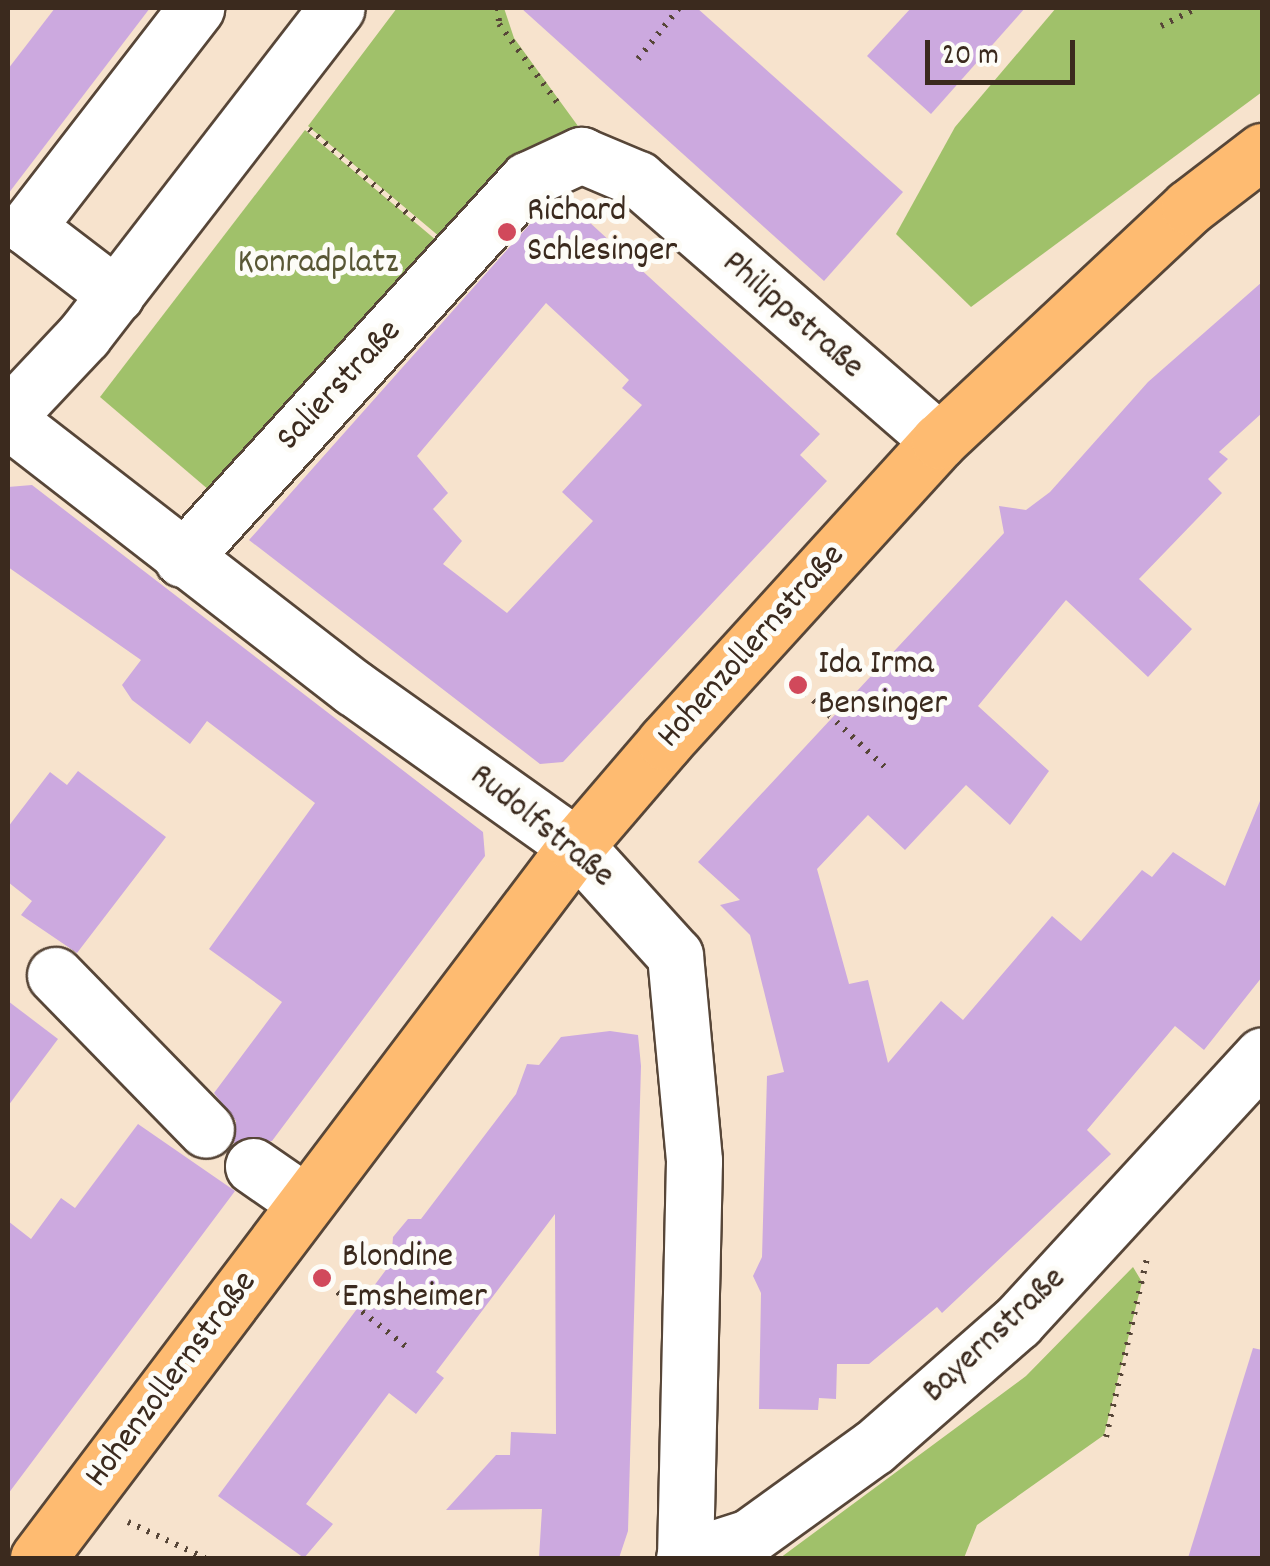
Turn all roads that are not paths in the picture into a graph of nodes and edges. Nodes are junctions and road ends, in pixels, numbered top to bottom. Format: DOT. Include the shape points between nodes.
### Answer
graph roads {
  1 [pos="196,8"];
  2 [pos="337,8"];
  3 [pos="1262,152"];
  4 [pos="540,170"];
  5 [pos="116,294"];
  6 [pos="8,418"];
  7 [pos="938,441"];
  8 [pos="182,559"];
  9 [pos="576,846"];
  10 [pos="55,975"];
  11 [pos="1262,1056"];
  12 [pos="206,1130"];
  13 [pos="253,1166"];
  14 [pos="306,1202"];
  15 [pos="38,1558"];
  16 [pos="685,1558"];
  1 -- 5 [label="street" via="27,227"];
  2 -- 5 [label="street" via="232,111"];
  3 -- 7 [label="main road, Hohenzollernstraße" via="1189,207"];
  4 -- 7 [label="street, Philippstraße" via="581,155 638,180"];
  4 -- 8 [label="street, Salierstraße"];
  5 -- 6 [label="street"];
  6 -- 8 [label="street, Rudolfstraße"];
  7 -- 9 [label="main road, Hohenzollernstraße"];
  8 -- 9 [label="street, Rudolfstraße"];
  9 -- 14 [label="main road, Hohenzollernstraße"];
  9 -- 16 [label="street, Rudolfstraße" via="665,941 684,986 694,1161"];
  10 -- 12 [label="street"];
  11 -- 16 [label="street, Bayernstraße" via="1017,1322 874,1446 749,1537"];
  13 -- 14 [label="street"];
  14 -- 15 [label="main road, Hohenzollernstraße"];
}
